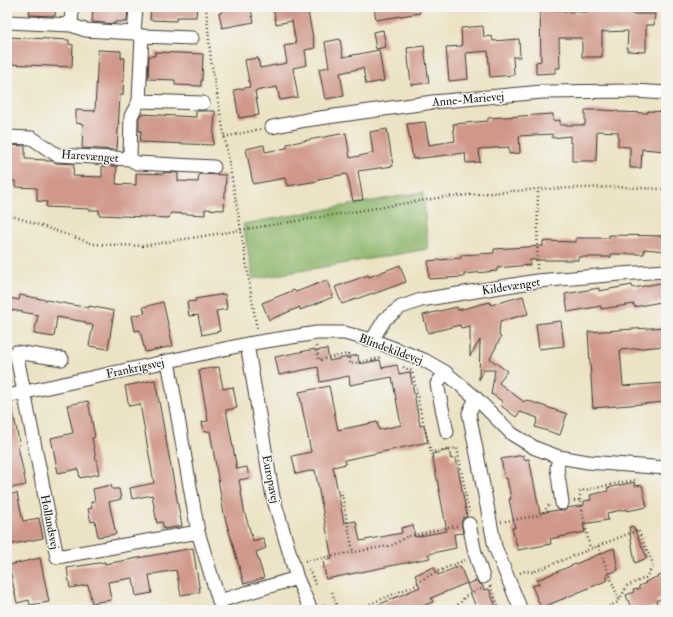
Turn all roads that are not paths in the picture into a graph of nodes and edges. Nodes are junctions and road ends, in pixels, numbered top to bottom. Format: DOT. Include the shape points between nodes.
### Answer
graph roads {
  1 [pos="72,7"];
  2 [pos="136,7"];
  3 [pos="7,22"];
  4 [pos="71,25"];
  5 [pos="138,34"];
  6 [pos="192,38"];
  7 [pos="666,93"];
  8 [pos="139,101"];
  9 [pos="204,103"];
  10 [pos="272,127"];
  11 [pos="7,137"];
  12 [pos="130,159"];
  13 [pos="214,167"];
  14 [pos="666,271"];
  15 [pos="372,340"];
  16 [pos="253,343"];
  17 [pos="62,359"];
  18 [pos="168,362"];
  19 [pos="445,372"];
  20 [pos="24,392"];
  21 [pos="7,396"];
  22 [pos="476,398"];
  23 [pos="447,432"];
  24 [pos="560,457"];
  25 [pos="666,468"];
  26 [pos="562,503"];
  27 [pos="469,524"];
  28 [pos="198,532"];
  29 [pos="495,547"];
  30 [pos="475,554"];
  31 [pos="297,578"];
  32 [pos="483,583"];
  33 [pos="221,605"];
  34 [pos="311,610"];
  35 [pos="521,610"];
  1 -- 4 [label="street"];
  2 -- 5 [label="street, Harevænget"];
  3 -- 4 [label="street"];
  4 -- 5 [label="street" via="85,30"];
  5 -- 6 [label="street"];
  5 -- 8 [label="street, Harevænget"];
  7 -- 10 [label="street, Anne-Marievej" via="526,93 433,102"];
  8 -- 9 [label="street"];
  8 -- 12 [label="street, Harevænget" via="131,116"];
  11 -- 12 [label="street, Harevænget" via="32,138 57,155"];
  12 -- 13 [label="street, Harevænget" via="137,163"];
  14 -- 15 [label="street, Kildevænget" via="537,281 421,300 401,307 385,319"];
  15 -- 16 [label="street, Blindekildevej" via="344,333 318,333"];
  15 -- 19 [label="street, Blindekildevej" via="424,360"];
  16 -- 18 [label="street, Frankrigsvej"];
  16 -- 31 [label="street, Europavej" via="273,497"];
  17 -- 20 [label="street" via="16,352"];
  18 -- 20 [label="street, Frankrigsvej"];
  18 -- 28 [label="street"];
  19 -- 22 [label="street, Blindekildevej"];
  19 -- 23 [label="street" via="438,384"];
  20 -- 21 [label="street, Frankrigsvej"];
  20 -- 28 [label="street, Hollandsvej" via="57,557"];
  22 -- 24 [label="street, Blindekildevej" via="512,434 535,448"];
  22 -- 29 [label="street" via="469,413"];
  24 -- 25 [label="street, Blindekildevej" via="588,462"];
  24 -- 26 [label="street" via="557,468"];
  27 -- 30 [label="street"];
  28 -- 33 [label="street"];
  29 -- 30 [label="street"];
  29 -- 35 [label="street"];
  30 -- 32 [label="street"];
  31 -- 33 [label="street"];
  31 -- 34 [label="street, Europavej"];
}
